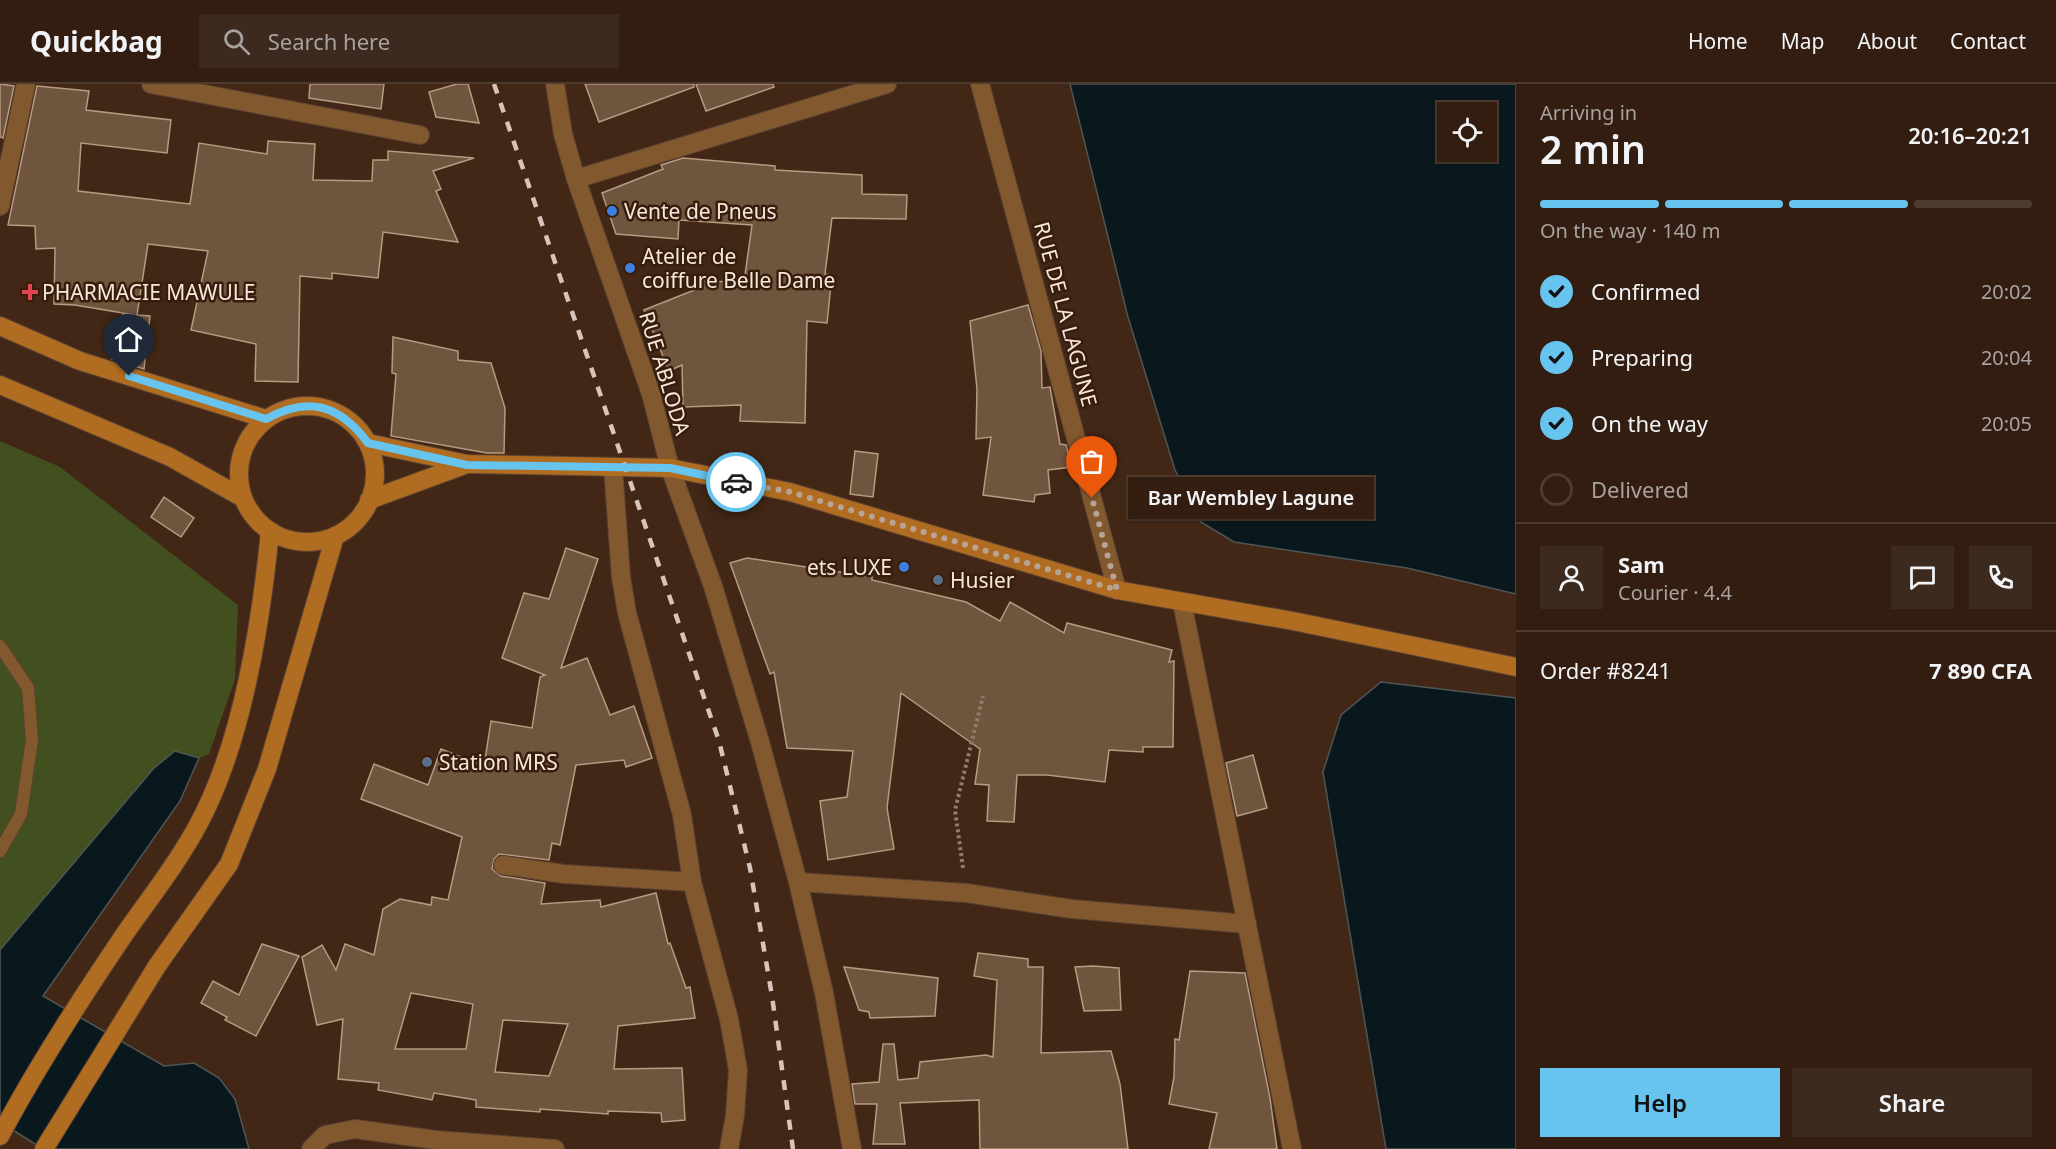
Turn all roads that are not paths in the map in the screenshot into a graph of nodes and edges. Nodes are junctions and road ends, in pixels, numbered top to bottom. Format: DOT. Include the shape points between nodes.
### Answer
graph roads {
  1 [pos="26,84"];
  2 [pos="151,84"];
  3 [pos="555,84"];
  4 [pos="886,84"];
  5 [pos="980,84"];
  6 [pos="420,135"];
  7 [pos="576,179"];
  8 [pos="0,206"];
  9 [pos="0,326"];
  10 [pos="0,385"];
  11 [pos="266,419"];
  12 [pos="368,443"];
  13 [pos="467,465"];
  14 [pos="613,467"];
  15 [pos="670,468"];
  16 [pos="243,498"];
  17 [pos="369,500"];
  18 [pos="270,531"];
  19 [pos="335,536"];
  20 [pos="1117,590"];
  21 [pos="1182,602"];
  22 [pos="0,646"];
  23 [pos="1516,667"];
  24 [pos="0,851"];
  25 [pos="503,865"];
  26 [pos="692,882"];
  27 [pos="798,882"];
  28 [pos="1248,924"];
  29 [pos="0,1136"];
  30 [pos="44,1149"];
  31 [pos="311,1149"];
  32 [pos="555,1149"];
  33 [pos="729,1149"];
  34 [pos="852,1149"];
  35 [pos="1292,1149"];
  1 -- 8 [label="street"];
  2 -- 6 [label="street"];
  3 -- 7 [label="street, RUE ABLODA"];
  4 -- 7 [label="street"];
  5 -- 20 [label="street, RUE DE LA LAGUNE"];
  7 -- 15 [label="street, RUE ABLODA" via="651,394"];
  9 -- 11 [label="main road" via="80,360"];
  10 -- 16 [label="main road" via="170,457"];
  11 -- 12 [label="main road" via="303,405 322,407 340,414"];
  11 -- 16 [label="main road" via="251,435 242,455 239,476"];
  12 -- 13 [label="main road"];
  12 -- 17 [label="main road" via="374,462"];
  13 -- 14 [label="main road"];
  13 -- 17 [label="main road"];
  14 -- 15 [label="main road"];
  14 -- 26 [label="street" via="627,613 682,815"];
  15 -- 20 [label="main road" via="790,492"];
  15 -- 27 [label="street, RUE ABLODA" via="713,586"];
  16 -- 18 [label="main road" via="254,517"];
  17 -- 19 [label="main road" via="349,527"];
  18 -- 19 [label="main road" via="302,542"];
  18 -- 29 [label="main road" via="246,684 217,782 198,825 51,1046"];
  19 -- 30 [label="main road" via="267,769 229,864 157,966"];
  20 -- 21 [label="main road"];
  21 -- 23 [label="main road"];
  21 -- 28 [label="street"];
  22 -- 24 [label="lane" via="28,688 32,740 21,814"];
  25 -- 26 [label="street" via="564,874"];
  26 -- 33 [label="street" via="729,1019 738,1070"];
  27 -- 28 [label="street" via="966,893 1072,909"];
  27 -- 34 [label="street, RUE ABLODA" via="824,993"];
  28 -- 35 [label="street"];
  31 -- 32 [label="street" via="325,1135 355,1129"];
}
